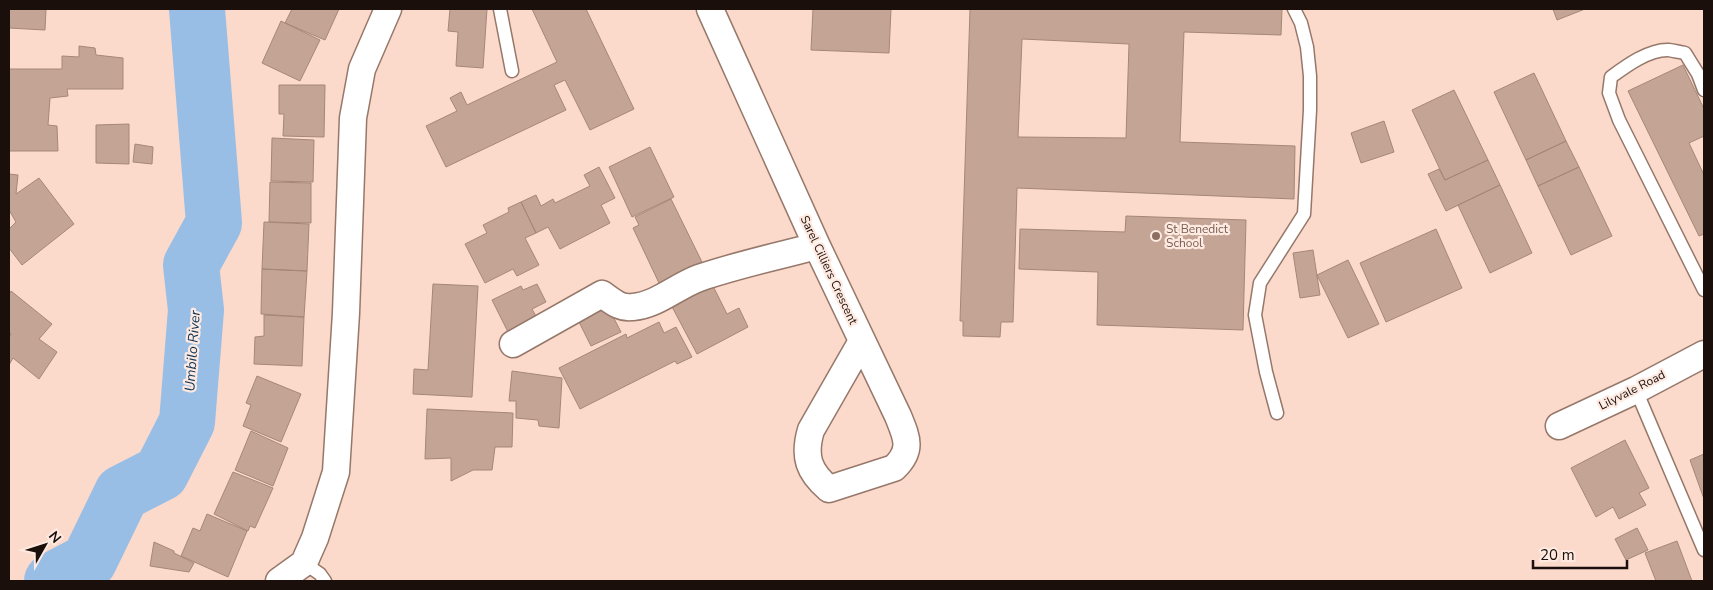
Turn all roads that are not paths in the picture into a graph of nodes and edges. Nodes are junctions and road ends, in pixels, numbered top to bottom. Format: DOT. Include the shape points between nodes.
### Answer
graph roads {
  1 [pos="388,9"];
  2 [pos="500,9"];
  3 [pos="1294,9"];
  4 [pos="714,10"];
  5 [pos="512,71"];
  6 [pos="1704,90"];
  7 [pos="817,246"];
  8 [pos="1704,290"];
  9 [pos="862,341"];
  10 [pos="513,344"];
  11 [pos="1704,354"];
  12 [pos="1636,390"];
  13 [pos="1277,413"];
  14 [pos="1559,426"];
  15 [pos="1704,550"];
  16 [pos="304,563"];
  17 [pos="279,581"];
  18 [pos="325,581"];
  1 -- 16 [label="street" via="362,69 353,118 336,472"];
  2 -- 5 [label="lane"];
  3 -- 13 [label="lane" via="1307,47 1310,76 1304,214 1260,283 1255,314"];
  4 -- 7 [label="street, Sarel Cilliers Crescent"];
  6 -- 8 [label="lane" via="1685,53 1667,50 1628,64 1611,77 1609,93 1619,120"];
  7 -- 9 [label="street, Sarel Cilliers Crescent"];
  7 -- 10 [label="street" via="698,278 638,307 618,306 602,294"];
  9 -- 9 [label="street, Sarel Cilliers Crescent" via="898,416 907,439 907,451 894,468 830,489 812,471 806,444"];
  11 -- 12 [label="street, Lilyvale Road"];
  12 -- 14 [label="street, Lilyvale Road"];
  12 -- 15 [label="lane"];
  16 -- 17 [label="street"];
  16 -- 18 [label="lane"];
}
